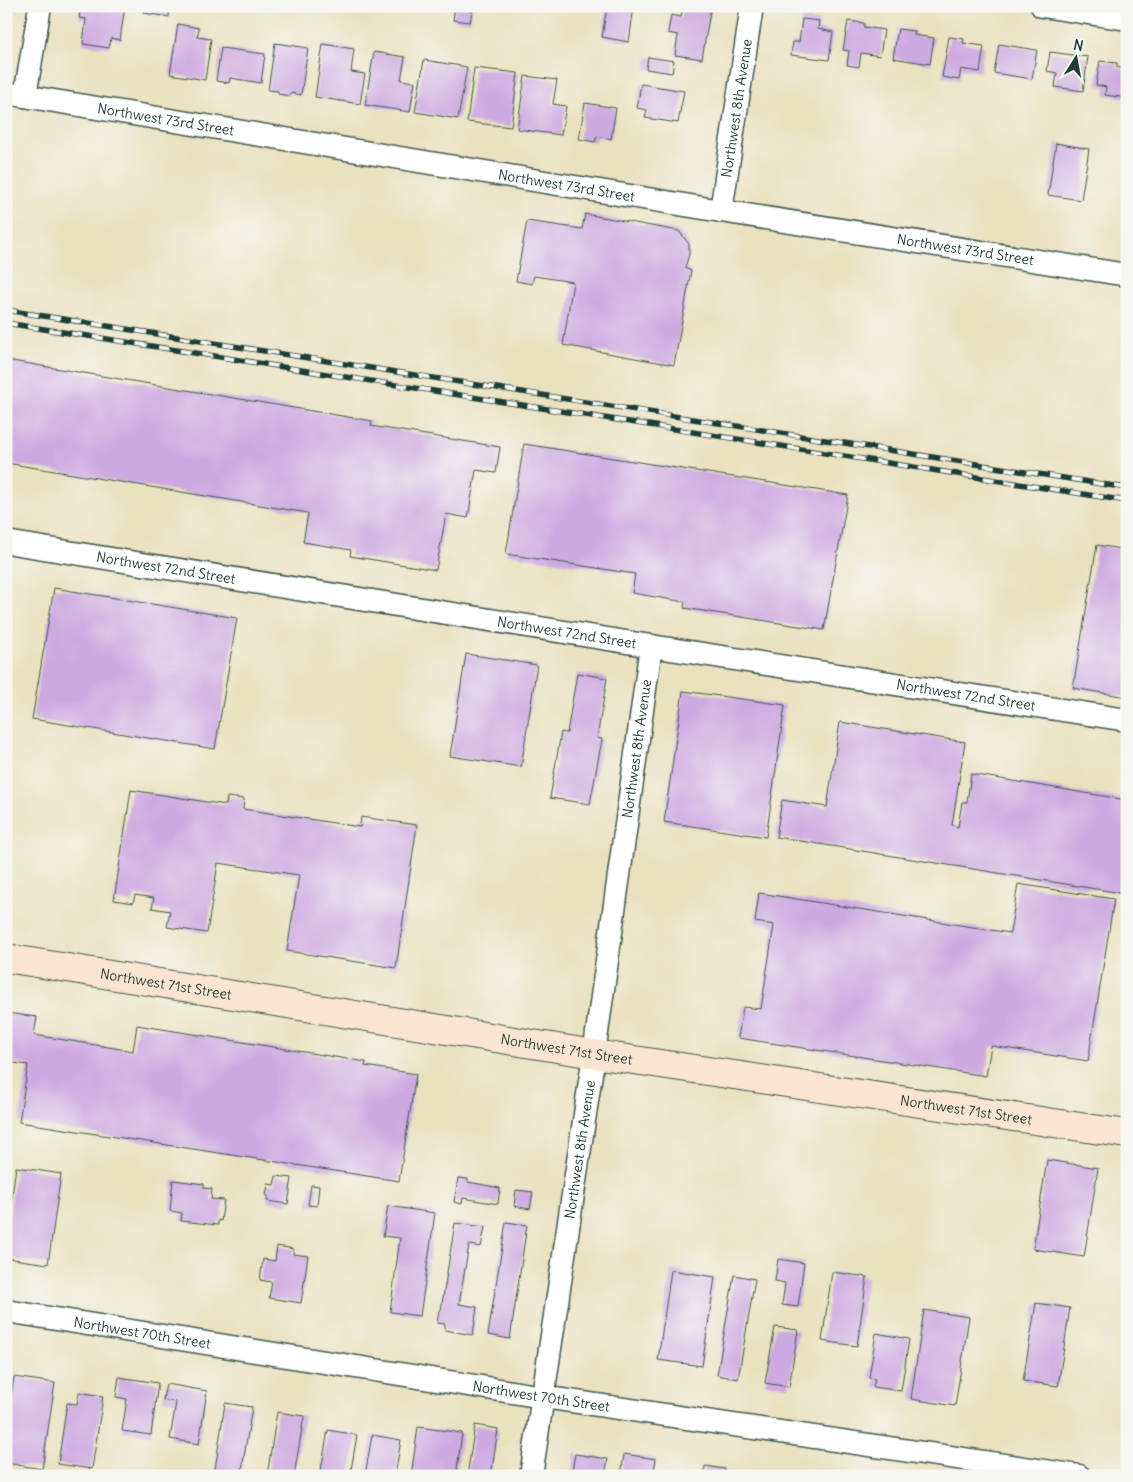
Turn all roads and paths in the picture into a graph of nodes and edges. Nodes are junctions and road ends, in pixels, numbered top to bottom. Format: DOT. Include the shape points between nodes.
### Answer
graph roads {
  1 [pos="40,6"];
  2 [pos="752,6"];
  3 [pos="1042,6"];
  4 [pos="1127,19"];
  5 [pos="16,94"];
  6 [pos="721,211"];
  7 [pos="1127,275"];
  8 [pos="6,542"];
  9 [pos="651,646"];
  10 [pos="1127,720"];
  11 [pos="6,958"];
  12 [pos="594,1054"];
  13 [pos="1127,1134"];
  14 [pos="6,1311"];
  15 [pos="543,1397"];
  16 [pos="531,1476"];
  17 [pos="1079,1476"];
  1 -- 5 [label="street"];
  2 -- 6 [label="street, Northwest 8th Avenue"];
  3 -- 4 [label="street"];
  5 -- 6 [label="street, Northwest 73rd Street"];
  6 -- 7 [label="street, Northwest 73rd Street"];
  8 -- 9 [label="street, Northwest 72nd Street"];
  9 -- 10 [label="street, Northwest 72nd Street"];
  9 -- 12 [label="street, Northwest 8th Avenue"];
  11 -- 12 [label="street, Northwest 71st Street"];
  12 -- 13 [label="street, Northwest 71st Street"];
  12 -- 15 [label="street, Northwest 8th Avenue"];
  14 -- 15 [label="street, Northwest 70th Street"];
  15 -- 16 [label="street, Northwest 8th Avenue"];
  15 -- 17 [label="street, Northwest 70th Street"];
}
